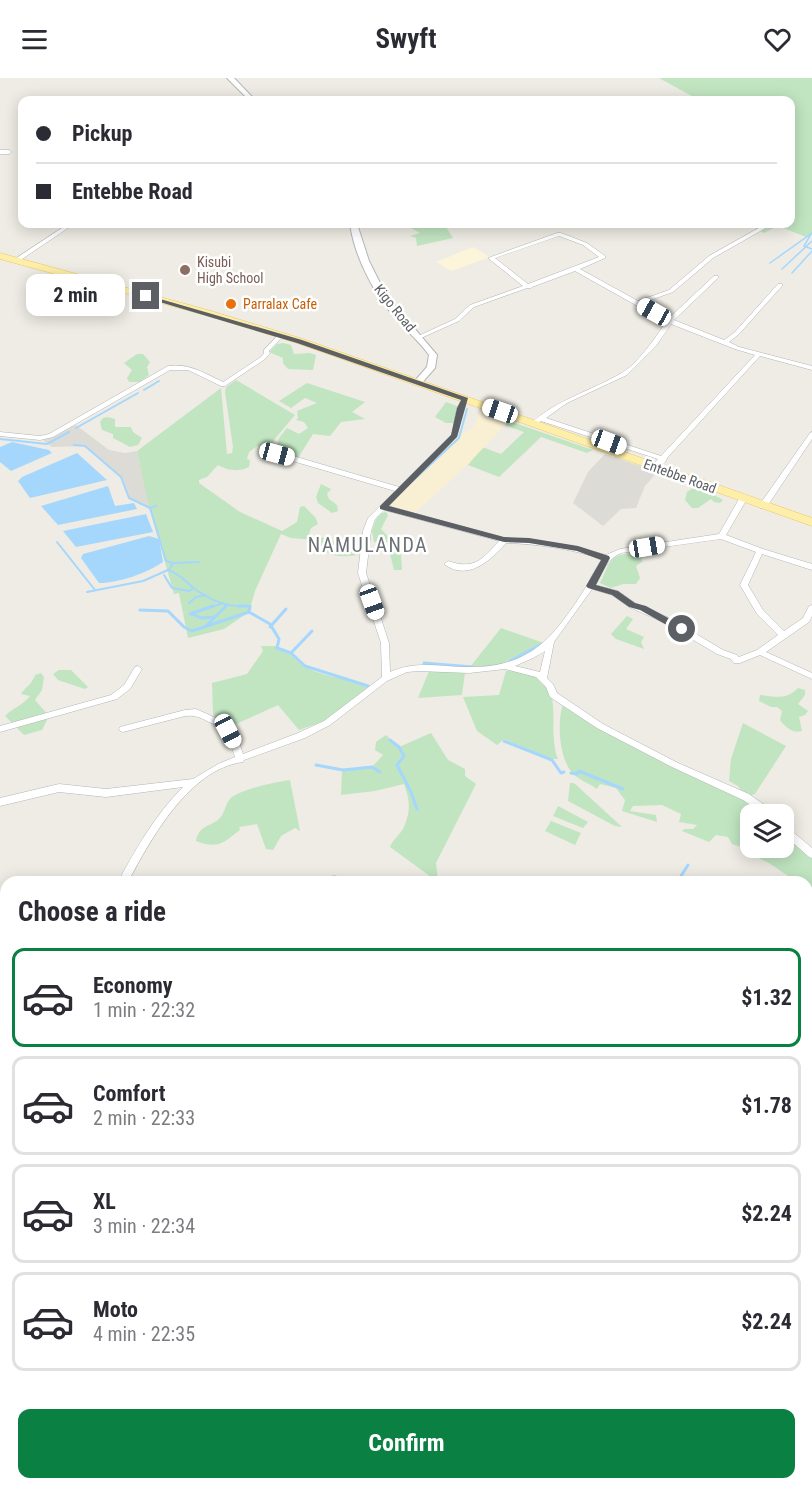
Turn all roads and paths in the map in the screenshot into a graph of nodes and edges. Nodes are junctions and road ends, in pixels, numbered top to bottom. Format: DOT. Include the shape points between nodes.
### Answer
graph roads {
  1 [pos="230,78"];
  2 [pos="248,96"];
  3 [pos="0,152"];
  4 [pos="9,152"];
  5 [pos="65,228"];
  6 [pos="354,228"];
  7 [pos="763,228"];
  8 [pos="0,256"];
  9 [pos="17,260"];
  10 [pos="575,269"];
  11 [pos="716,277"];
  12 [pos="780,285"];
  13 [pos="530,286"];
  14 [pos="638,303"];
  15 [pos="670,321"];
  16 [pos="281,336"];
  17 [pos="419,337"];
  18 [pos="724,343"];
  19 [pos="759,354"];
  20 [pos="812,368"];
  21 [pos="417,383"];
  22 [pos="465,399"];
  23 [pos="537,421"];
  24 [pos="0,434"];
  25 [pos="812,434"];
  26 [pos="274,453"];
  27 [pos="660,463"];
  28 [pos="401,490"];
  29 [pos="743,499"];
  30 [pos="763,506"];
  31 [pos="383,507"];
  32 [pos="812,522"];
  33 [pos="722,536"];
  34 [pos="504,540"];
  35 [pos="760,551"];
  36 [pos="606,558"];
  37 [pos="448,564"];
  38 [pos="812,567"];
  39 [pos="591,586"];
  40 [pos="812,608"];
  41 [pos="783,635"];
  42 [pos="551,641"];
  43 [pos="760,652"];
  44 [pos="508,667"];
  45 [pos="138,669"];
  46 [pos="812,676"];
  47 [pos="543,677"];
  48 [pos="386,678"];
  49 [pos="0,729"];
  50 [pos="123,729"];
  51 [pos="240,760"];
  52 [pos="196,782"];
  53 [pos="0,802"];
  54 [pos="756,804"];
  55 [pos="794,838"];
  56 [pos="812,854"];
  57 [pos="126,876"];
  1 -- 2 [label="street"];
  3 -- 4 [label="street"];
  5 -- 9 [label="street"];
  6 -- 17 [label="street, Kigo Road" via="375,284"];
  7 -- 14 [label="street" via="711,257 671,291"];
  8 -- 9 [label="main road, Entebbe Road"];
  9 -- 16 [label="main road, Entebbe Road"];
  10 -- 13 [label="street"];
  10 -- 13 [label="street" via="603,256 559,234 491,258"];
  10 -- 14 [label="street"];
  11 -- 15 [label="street"];
  12 -- 18 [label="street"];
  13 -- 17 [label="street" via="472,306 457,320"];
  14 -- 15 [label="street"];
  15 -- 18 [label="street"];
  15 -- 23 [label="street" via="654,345 625,374 573,398"];
  16 -- 21 [label="main road, Entebbe Road"];
  16 -- 24 [label="street" via="263,358 224,385 188,367 168,368 51,436"];
  17 -- 21 [label="street, Kigo Road" via="434,359"];
  18 -- 19 [label="street"];
  19 -- 20 [label="street"];
  19 -- 27 [label="street"];
  21 -- 22 [label="main road, Entebbe Road"];
  22 -- 23 [label="main road, Entebbe Road"];
  22 -- 28 [label="street" via="455,435"];
  23 -- 27 [label="main road, Entebbe Road"];
  25 -- 30 [label="street"];
  26 -- 28 [label="street"];
  27 -- 29 [label="main road, Entebbe Road"];
  28 -- 31 [label="street"];
  29 -- 30 [label="main road, Entebbe Road"];
  29 -- 33 [label="street"];
  30 -- 32 [label="main road, Entebbe Road"];
  31 -- 34 [label="street"];
  31 -- 48 [label="street" via="370,520 362,573 387,650"];
  33 -- 35 [label="street"];
  33 -- 36 [label="street" via="620,551"];
  34 -- 36 [label="street" via="578,549"];
  34 -- 37 [label="street" via="472,568"];
  35 -- 38 [label="street"];
  35 -- 41 [label="street" via="744,585 760,612"];
  36 -- 39 [label="street"];
  39 -- 43 [label="street" via="615,593 737,661"];
  39 -- 44 [label="street" via="544,649"];
  40 -- 41 [label="street" via="806,620"];
  41 -- 43 [label="street"];
  42 -- 47 [label="street"];
  43 -- 46 [label="street"];
  44 -- 47 [label="street"];
  44 -- 48 [label="street" via="472,671 412,668"];
  45 -- 49 [label="street" via="127,687 114,697"];
  47 -- 54 [label="street" via="553,695 600,726"];
  48 -- 51 [label="street" via="326,723"];
  50 -- 51 [label="street" via="196,712 224,725"];
  51 -- 52 [label="street" via="221,766"];
  52 -- 53 [label="street" via="106,793 59,788"];
  52 -- 57 [label="street" via="172,805"];
  55 -- 56 [label="street"];
}
